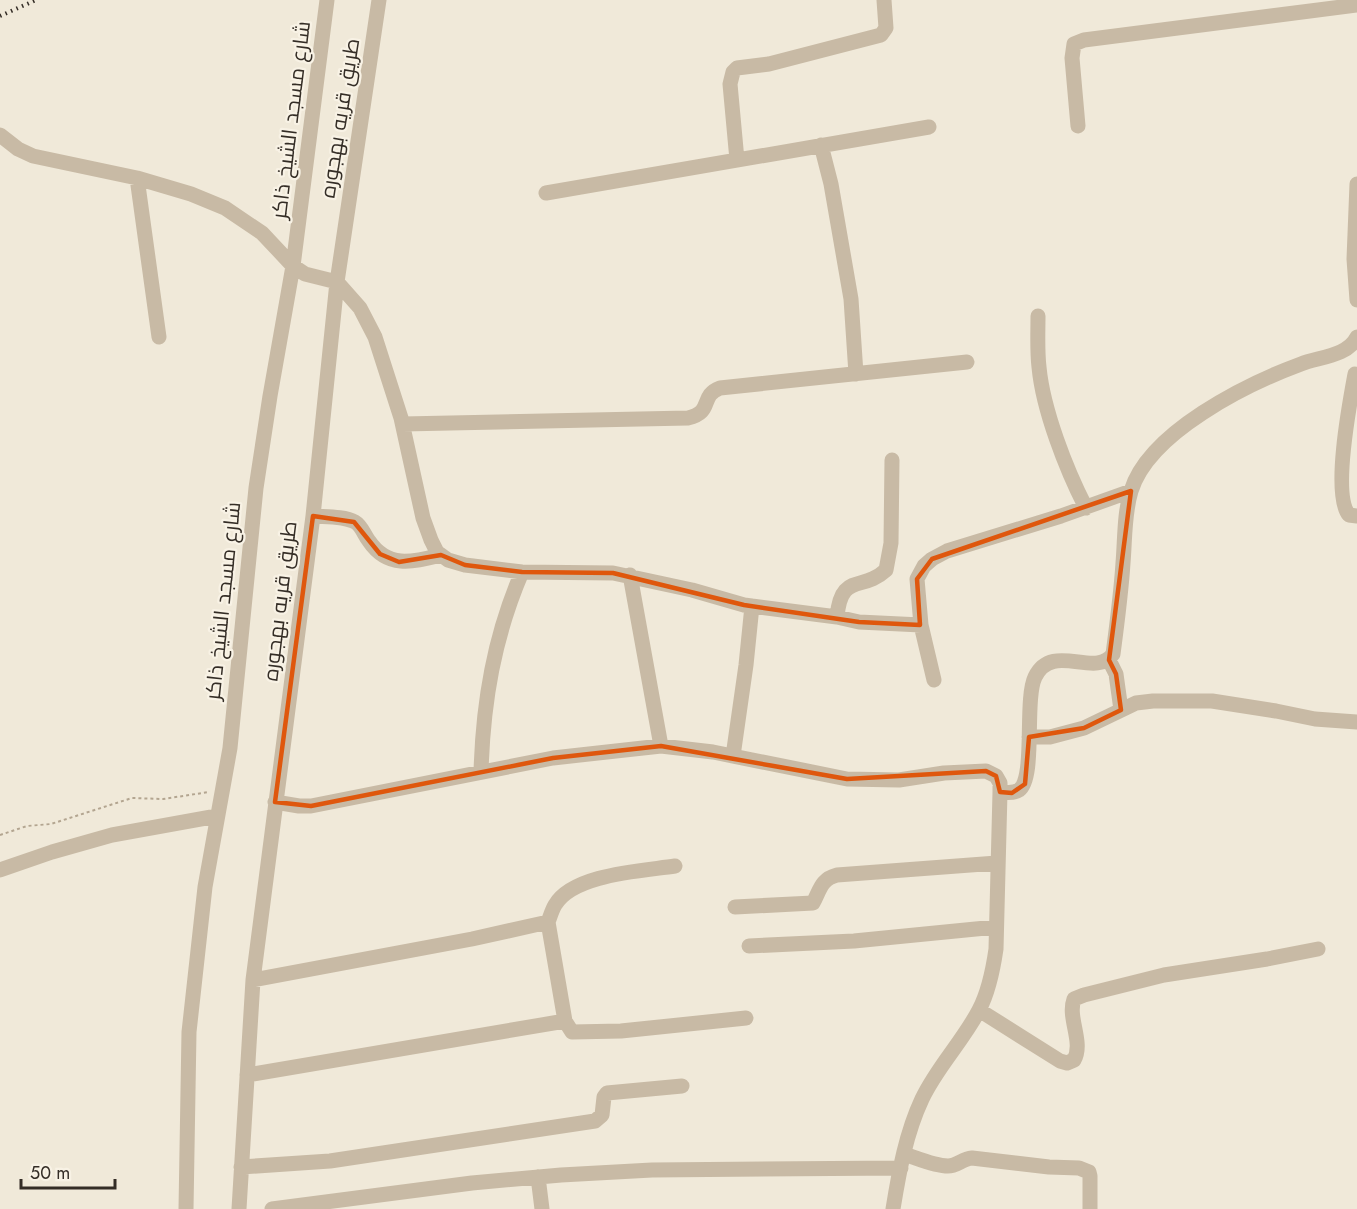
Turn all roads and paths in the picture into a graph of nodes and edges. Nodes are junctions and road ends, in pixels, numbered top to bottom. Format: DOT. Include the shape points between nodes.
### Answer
graph roads {
  1 [pos="327,0"];
  2 [pos="379,0"];
  3 [pos="884,0"];
  4 [pos="1357,4"];
  5 [pos="1078,126"];
  6 [pos="928,127"];
  7 [pos="0,135"];
  8 [pos="821,145"];
  9 [pos="737,159"];
  10 [pos="137,178"];
  11 [pos="1357,184"];
  12 [pos="546,193"];
  13 [pos="299,270"];
  14 [pos="333,281"];
  15 [pos="1357,300"];
  16 [pos="1038,316"];
  17 [pos="159,337"];
  18 [pos="1357,337"];
  19 [pos="1336,353"];
  20 [pos="967,362"];
  21 [pos="856,374"];
  22 [pos="1356,374"];
  23 [pos="403,424"];
  24 [pos="892,460"];
  25 [pos="1131,491"];
  26 [pos="1086,508"];
  27 [pos="312,516"];
  28 [pos="1357,516"];
  29 [pos="441,555"];
  30 [pos="522,572"];
  31 [pos="630,575"];
  32 [pos="752,606"];
  33 [pos="837,617"];
  34 [pos="921,625"];
  35 [pos="1109,660"];
  36 [pos="934,680"];
  37 [pos="1121,710"];
  38 [pos="1357,722"];
  39 [pos="1029,737"];
  40 [pos="661,746"];
  41 [pos="733,756"];
  42 [pos="481,772"];
  43 [pos="224,790"];
  44 [pos="1000,792"];
  45 [pos="275,802"];
  46 [pos="217,816"];
  47 [pos="0,835"];
  48 [pos="997,862"];
  49 [pos="675,866"];
  50 [pos="0,870"];
  51 [pos="735,907"];
  52 [pos="548,922"];
  53 [pos="996,927"];
  54 [pos="749,946"];
  55 [pos="1318,949"];
  56 [pos="253,980"];
  57 [pos="979,1010"];
  58 [pos="746,1018"];
  59 [pos="565,1022"];
  60 [pos="247,1075"];
  61 [pos="682,1086"];
  62 [pos="902,1161"];
  63 [pos="241,1167"];
  64 [pos="538,1177"];
  65 [pos="186,1209"];
  66 [pos="239,1209"];
  67 [pos="272,1209"];
  68 [pos="542,1209"];
  69 [pos="893,1209"];
  70 [pos="1090,1209"];
  1 -- 13 [label="street, شارع مسجد الشيخ ذاكر"];
  2 -- 14 [label="street, طريق قريه بهجوره"];
  3 -- 9 [label="street" via="886,28 881,35 733,72 730,84"];
  4 -- 5 [label="street" via="1078,42 1072,49"];
  6 -- 8 [label="street"];
  7 -- 10 [label="street" via="33,156"];
  8 -- 9 [label="street"];
  8 -- 21 [label="street" via="849,289"];
  9 -- 12 [label="street"];
  10 -- 13 [label="street" via="225,208 262,233"];
  10 -- 17 [label="street"];
  11 -- 15 [label="street"];
  13 -- 14 [label="street"];
  13 -- 43 [label="street, شارع مسجد الشيخ ذاكر" via="270,396 256,488"];
  14 -- 23 [label="street" via="360,308 371,329"];
  14 -- 27 [label="street, طريق قريه بهجوره"];
  16 -- 26 [label="street" via="1042,388"];
  18 -- 19 [label="street"];
  19 -- 22 [label="street"];
  19 -- 25 [label="street" via="1261,382 1189,422 1148,460"];
  20 -- 21 [label="street"];
  21 -- 23 [label="street" via="720,388 709,395 704,411 688,418"];
  22 -- 28 [label="street" via="1342,474 1343,503 1349,515"];
  23 -- 29 [label="street" via="423,518 430,540"];
  24 -- 33 [label="street" via="891,543 886,570 871,581 848,587"];
  25 -- 26 [label="street"];
  25 -- 35 [label="street" via="1121,596"];
  26 -- 34 [label="street" via="932,559 917,579"];
  27 -- 29 [label="street" via="354,522 390,560"];
  27 -- 45 [label="street, طريق قريه بهجوره"];
  29 -- 30 [label="street" via="465,565"];
  30 -- 31 [label="street"];
  30 -- 42 [label="street" via="510,599 487,690"];
  31 -- 32 [label="street"];
  31 -- 40 [label="street"];
  32 -- 33 [label="street"];
  32 -- 41 [label="street"];
  33 -- 34 [label="street"];
  34 -- 36 [label="street"];
  35 -- 37 [label="street" via="1116,674"];
  35 -- 39 [label="street" via="1056,660 1040,670 1032,687"];
  37 -- 38 [label="street" via="1153,701 1212,701 1315,719"];
  37 -- 39 [label="street" via="1084,728 1050,737"];
  39 -- 44 [label="street" via="1024,784 1012,793"];
  40 -- 41 [label="street"];
  40 -- 42 [label="street" via="553,758"];
  41 -- 44 [label="street" via="846,779 899,780 986,771 996,776"];
  42 -- 45 [label="street" via="311,806"];
  43 -- 46 [label="street, شارع مسجد الشيخ ذاكر"];
  43 -- 47 [label="path" via="163,799 132,798 51,824 27,826"];
  44 -- 48 [label="street"];
  45 -- 56 [label="street, طريق قريه بهجوره"];
  46 -- 50 [label="street" via="112,835"];
  46 -- 65 [label="street, شارع مسجد الشيخ ذاكر" via="189,1032"];
  48 -- 51 [label="street" via="837,874 822,883 813,903"];
  48 -- 53 [label="street"];
  49 -- 52 [label="street" via="585,881 555,904"];
  52 -- 56 [label="street"];
  52 -- 59 [label="street"];
  53 -- 54 [label="street" via="854,941"];
  53 -- 57 [label="street" via="993,970"];
  55 -- 57 [label="street" via="1164,975 1074,999 1077,1049 1074,1060 1067,1063"];
  56 -- 60 [label="street, طريق قريه بهجوره"];
  57 -- 62 [label="street" via="922,1100"];
  58 -- 59 [label="street" via="621,1032 574,1033"];
  59 -- 60 [label="street"];
  60 -- 63 [label="street, طريق قريه بهجوره"];
  61 -- 63 [label="street" via="607,1093 603,1115 595,1121 330,1161"];
  62 -- 64 [label="street"];
  62 -- 69 [label="street"];
  62 -- 70 [label="street" via="945,1166 972,1158 1079,1167 1089,1172"];
  63 -- 66 [label="street, طريق قريه بهجوره"];
  64 -- 67 [label="street"];
  64 -- 68 [label="street"];
}
